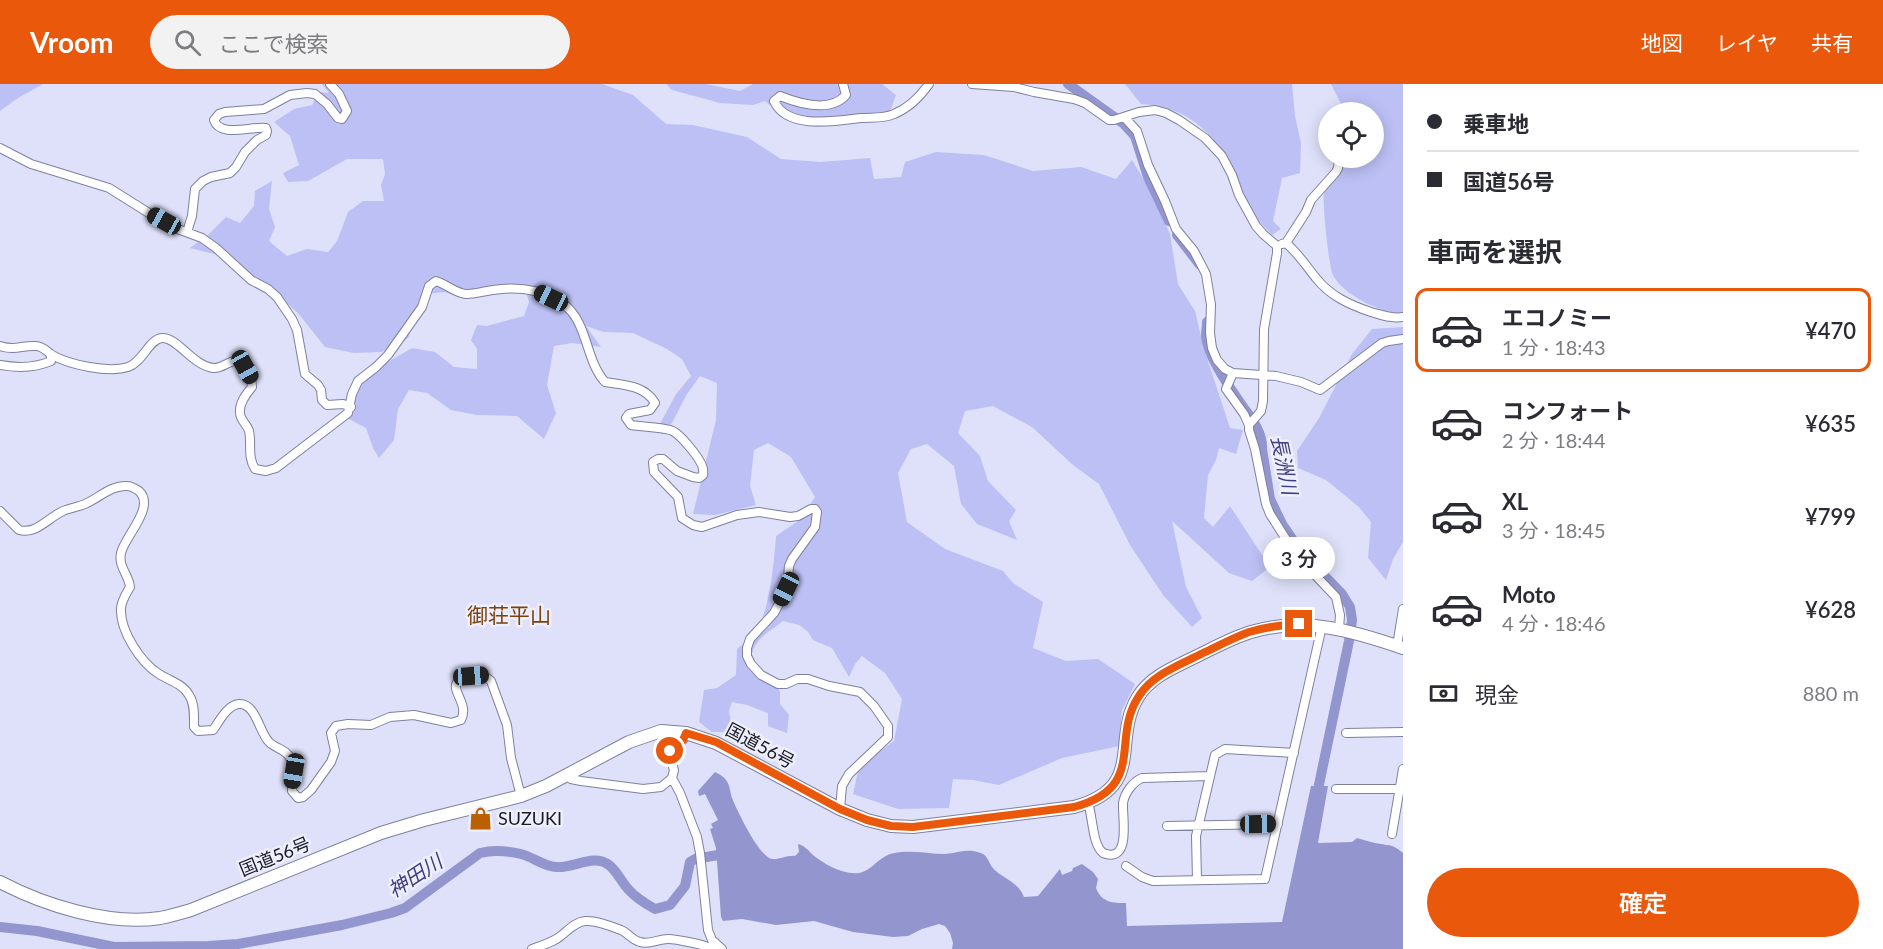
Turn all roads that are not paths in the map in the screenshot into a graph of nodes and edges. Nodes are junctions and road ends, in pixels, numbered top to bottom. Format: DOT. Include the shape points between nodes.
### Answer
graph roads {
  1 [pos="330,84"];
  2 [pos="843,84"];
  3 [pos="929,84"];
  4 [pos="972,84"];
  5 [pos="1124,117"];
  6 [pos="0,148"];
  7 [pos="1338,168"];
  8 [pos="187,232"];
  9 [pos="1281,244"];
  10 [pos="1403,317"];
  11 [pos="1403,339"];
  12 [pos="0,346"];
  13 [pos="51,354"];
  14 [pos="0,365"];
  15 [pos="1233,373"];
  16 [pos="1264,376"];
  17 [pos="351,407"];
  18 [pos="1249,425"];
  19 [pos="0,511"];
  20 [pos="1403,609"];
  21 [pos="1322,626"];
  22 [pos="1345,631"];
  23 [pos="1400,647"];
  24 [pos="1403,732"];
  25 [pos="686,733"];
  26 [pos="1346,733"];
  27 [pos="1294,753"];
  28 [pos="1403,769"];
  29 [pos="567,776"];
  30 [pos="1210,776"];
  31 [pos="672,778"];
  32 [pos="1336,789"];
  33 [pos="1401,789"];
  34 [pos="521,796"];
  35 [pos="1088,803"];
  36 [pos="840,809"];
  37 [pos="1278,824"];
  38 [pos="1167,826"];
  39 [pos="1198,826"];
  40 [pos="1392,834"];
  41 [pos="1126,866"];
  42 [pos="1197,880"];
  43 [pos="0,882"];
  44 [pos="532,949"];
  45 [pos="712,949"];
  46 [pos="722,949"];
  1 -- 8 [label="street" via="345,105 347,111 342,119 315,94 307,93 290,95 264,109 219,114 214,120 220,128 266,128 266,135 245,152 230,172 211,177 195,189"];
  2 -- 3 [label="street" via="846,95 833,104 808,105 780,96 775,105 785,114 809,122 882,118 916,101"];
  4 -- 5 [label="street" via="1014,87 1074,99 1109,120"];
  5 -- 9 [label="street" via="1155,110 1179,120 1205,138 1222,156 1256,226"];
  5 -- 15 [label="street" via="1137,131 1176,229 1202,263 1212,305 1212,348 1217,360"];
  6 -- 8 [label="street" via="31,164 109,188"];
  7 -- 9 [label="street"];
  8 -- 17 [label="street" via="216,248 251,280 277,297 297,330 305,374 321,390 322,400 327,405"];
  9 -- 10 [label="street" via="1305,261 1317,279 1344,301 1387,317"];
  9 -- 16 [label="street" via="1264,329"];
  11 -- 16 [label="street" via="1383,343 1320,390 1301,382"];
  12 -- 13 [label="street" via="36,346"];
  13 -- 14 [label="street" via="51,361 36,366"];
  13 -- 17 [label="street" via="85,366 126,368 145,355 152,343 166,338 207,366 217,368 239,360 252,380 240,413 248,427 249,456 260,471 276,468"];
  15 -- 16 [label="street"];
  15 -- 18 [label="street" via="1226,389"];
  16 -- 18 [label="street" via="1261,411"];
  17 -- 36 [label="street" via="358,381 388,355 423,306 429,286 436,280 469,294 496,289 538,292 563,303 573,313 605,382 637,388 653,399 650,410 629,414 626,418 631,425 673,430 703,466 699,478 677,471 663,459 653,462 654,472 678,497 686,522 702,526 737,515 759,512 790,517 814,509 815,527 792,559 786,589 774,613 750,639 747,656 761,675 778,684 808,679 860,692 888,726 888,737 849,774 842,786"];
  18 -- 22 [label="street" via="1270,514 1296,555 1336,597"];
  19 -- 34 [label="street" via="19,530 30,531 114,488 126,486 139,491 145,506 121,555 130,587 123,601 122,616 135,648 152,669 189,694 198,731 213,730 232,706 247,706 268,742 292,760 292,791 298,798 312,790 334,756 331,733 336,726 371,725 390,717 414,716 457,722 464,712 457,683 463,677 483,675 491,681 507,725"];
  20 -- 23 [label="street"];
  21 -- 22 [label="highway, 国道56号"];
  21 -- 27 [label="street"];
  21 -- 35 [label="highway, 国道56号" via="1279,625 1251,632 1162,674 1143,690 1131,711 1120,774 1106,791"];
  22 -- 23 [label="highway, 国道56号"];
  24 -- 26 [label="street"];
  25 -- 29 [label="highway, 国道56号" via="661,731 629,742"];
  25 -- 31 [label="street" via="669,754"];
  25 -- 36 [label="highway, 国道56号" via="716,742"];
  27 -- 30 [label="street" via="1225,749 1215,755"];
  27 -- 37 [label="street"];
  28 -- 33 [label="street"];
  29 -- 31 [label="street" via="643,789 661,787"];
  29 -- 34 [label="highway, 国道56号"];
  30 -- 35 [label="street" via="1142,777 1136,781 1123,801 1123,844 1111,854 1103,853 1096,845"];
  30 -- 39 [label="street"];
  31 -- 46 [label="street" via="697,837 708,930"];
  32 -- 33 [label="street"];
  33 -- 40 [label="street"];
  34 -- 43 [label="highway, 国道56号" via="381,833 210,903 159,918 87,913"];
  35 -- 36 [label="highway, 国道56号" via="913,827 891,826"];
  37 -- 39 [label="street"];
  37 -- 42 [label="street" via="1265,879"];
  38 -- 39 [label="street"];
  39 -- 42 [label="street"];
  41 -- 42 [label="street" via="1153,881"];
  44 -- 45 [label="street" via="583,921 622,930 640,942 679,940"];
}
